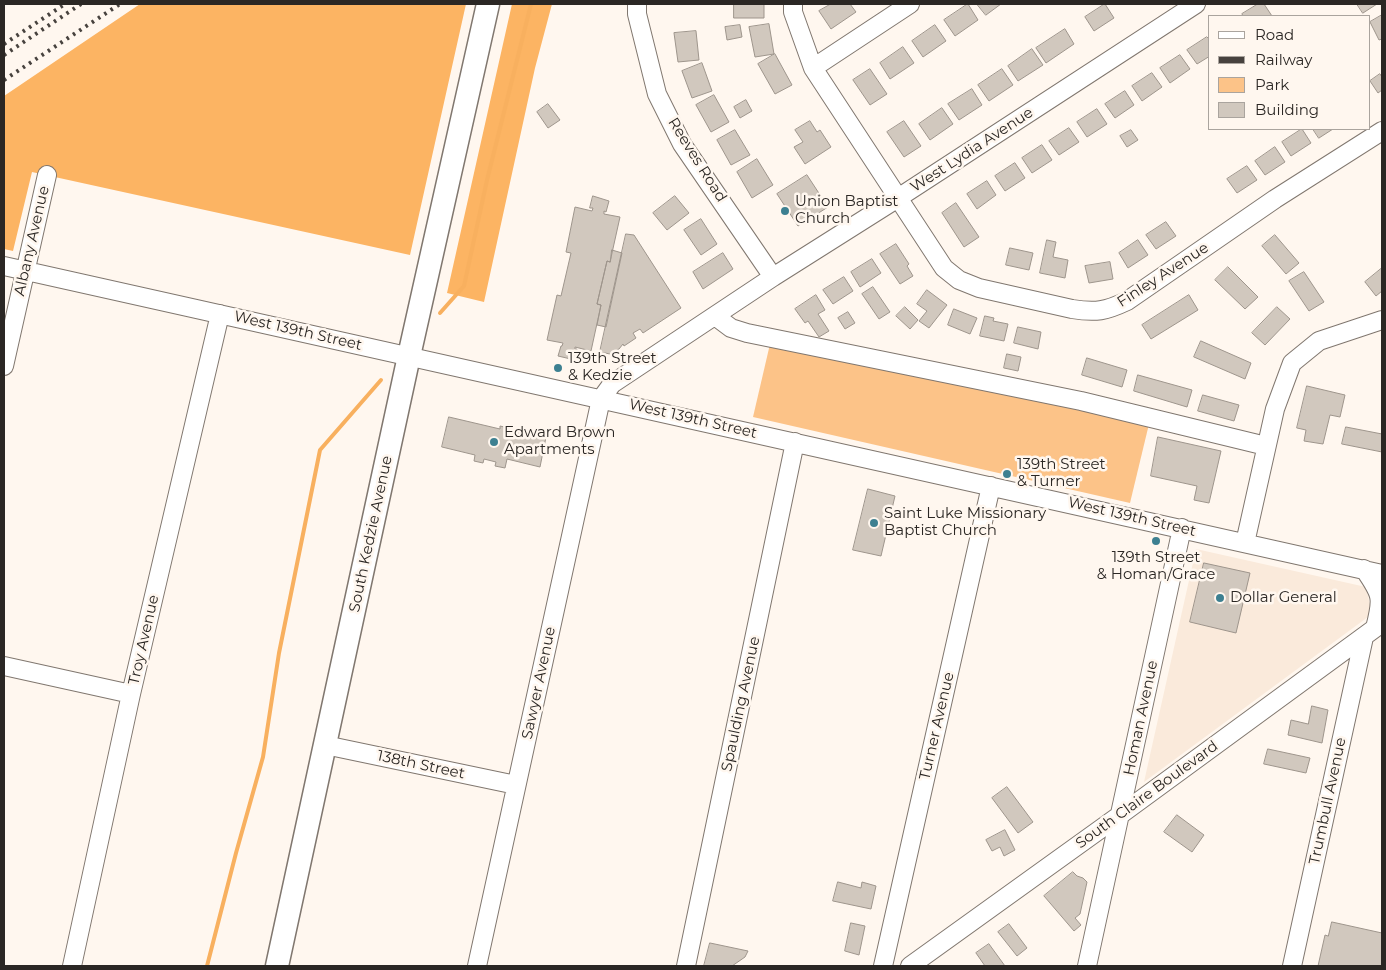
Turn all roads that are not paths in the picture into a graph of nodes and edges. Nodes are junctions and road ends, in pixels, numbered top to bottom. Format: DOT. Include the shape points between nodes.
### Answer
graph roads {
  1 [pos="488,4"];
  2 [pos="637,4"];
  3 [pos="793,4"];
  4 [pos="910,4"];
  5 [pos="1196,4"];
  6 [pos="812,68"];
  7 [pos="1382,131"];
  8 [pos="47,175"];
  9 [pos="898,198"];
  10 [pos="4,266"];
  11 [pos="25,270"];
  12 [pos="774,277"];
  13 [pos="220,314"];
  14 [pos="715,316"];
  15 [pos="1382,320"];
  16 [pos="409,356"];
  17 [pos="4,366"];
  18 [pos="601,399"];
  19 [pos="796,442"];
  20 [pos="1266,446"];
  21 [pos="991,486"];
  22 [pos="1182,528"];
  23 [pos="1245,543"];
  24 [pos="1364,569"];
  25 [pos="1382,574"];
  26 [pos="1374,629"];
  27 [pos="4,666"];
  28 [pos="131,694"];
  29 [pos="325,745"];
  30 [pos="516,786"];
  31 [pos="1120,815"];
  32 [pos="72,966"];
  33 [pos="277,966"];
  34 [pos="477,966"];
  35 [pos="686,966"];
  36 [pos="883,966"];
  37 [pos="910,966"];
  38 [pos="1088,966"];
  39 [pos="1292,966"];
  1 -- 16 [label="main road, South Kedzie Avenue"];
  2 -- 12 [label="street, Reeves Road" via="657,94 678,135"];
  3 -- 6 [label="street, Finley Avenue"];
  4 -- 6 [label="street"];
  5 -- 9 [label="street, West Lydia Avenue"];
  6 -- 9 [label="street, Finley Avenue"];
  7 -- 9 [label="street, Finley Avenue" via="1128,301 1108,310 1072,309 979,288 959,280 944,268"];
  8 -- 11 [label="street, Albany Avenue"];
  9 -- 12 [label="street, West Lydia Avenue"];
  10 -- 11 [label="street, West 139th Street"];
  11 -- 13 [label="street, West 139th Street"];
  11 -- 17 [label="street, Albany Avenue"];
  12 -- 14 [label="street, West Lydia Avenue"];
  13 -- 16 [label="street, West 139th Street"];
  13 -- 28 [label="street, Troy Avenue"];
  14 -- 18 [label="street, West Lydia Avenue" via="612,384"];
  14 -- 20 [label="street" via="731,328 747,333 1081,401"];
  15 -- 20 [label="street" via="1319,341 1292,363 1274,409"];
  16 -- 18 [label="street, West 139th Street"];
  16 -- 29 [label="main road, South Kedzie Avenue"];
  18 -- 19 [label="street, West 139th Street"];
  18 -- 30 [label="street, Sawyer Avenue"];
  19 -- 21 [label="street, West 139th Street"];
  19 -- 35 [label="street, Spaulding Avenue"];
  20 -- 23 [label="street"];
  21 -- 22 [label="street, West 139th Street"];
  21 -- 36 [label="street, Turner Avenue"];
  22 -- 23 [label="street, West 139th Street"];
  22 -- 31 [label="street, Homan Avenue"];
  23 -- 24 [label="street, West 139th Street"];
  24 -- 25 [label="street, West 139th Street"];
  24 -- 26 [label="street, Trumbull Avenue" via="1379,592 1381,602"];
  26 -- 31 [label="street, South Claire Boulevard"];
  26 -- 39 [label="street, Trumbull Avenue"];
  27 -- 28 [label="street"];
  28 -- 32 [label="street, Troy Avenue"];
  29 -- 30 [label="street, 138th Street"];
  29 -- 33 [label="main road, South Kedzie Avenue"];
  30 -- 34 [label="street, Sawyer Avenue"];
  31 -- 37 [label="street, South Claire Boulevard"];
  31 -- 38 [label="street, Homan Avenue"];
}
